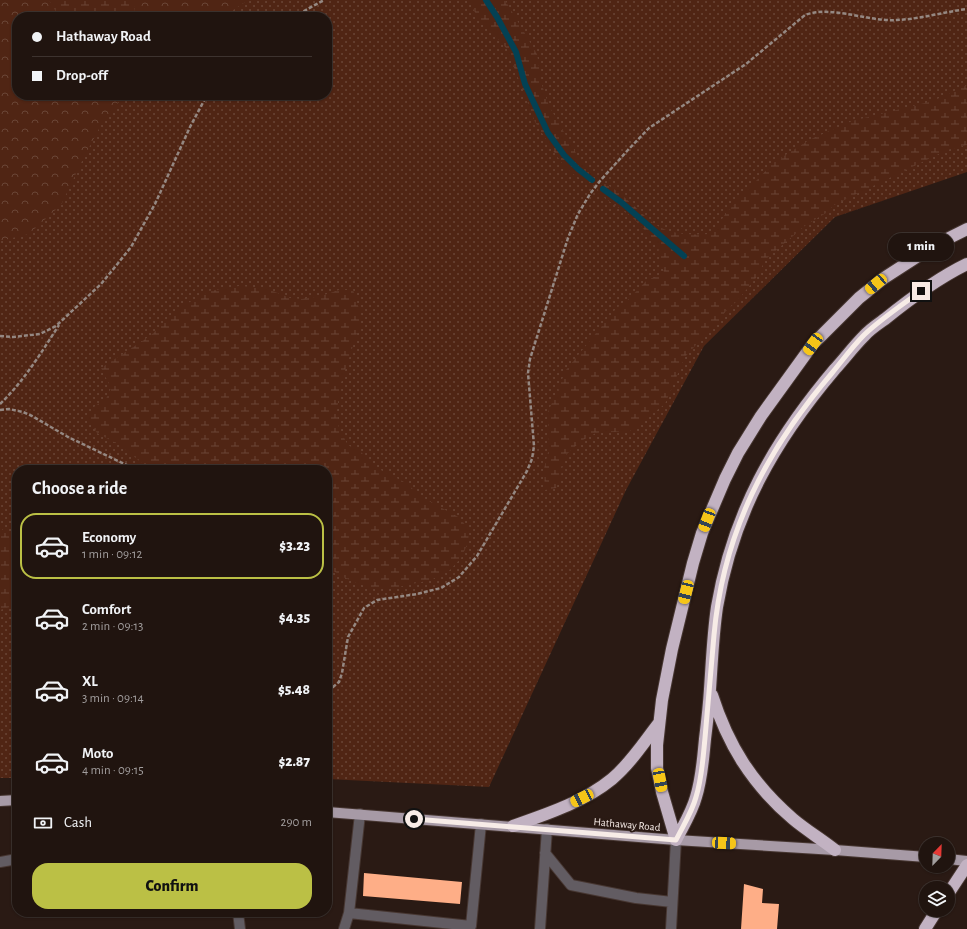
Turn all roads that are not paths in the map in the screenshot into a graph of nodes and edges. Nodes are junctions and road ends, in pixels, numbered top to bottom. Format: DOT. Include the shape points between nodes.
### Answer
graph roads {
  1 [pos="967,229"];
  2 [pos="967,264"];
  3 [pos="710,690"];
  4 [pos="659,722"];
  5 [pos="12,800"];
  6 [pos="0,801"];
  7 [pos="332,812"];
  8 [pos="360,814"];
  9 [pos="481,824"];
  10 [pos="513,826"];
  11 [pos="547,829"];
  12 [pos="676,840"];
  13 [pos="835,850"];
  14 [pos="545,853"];
  15 [pos="919,856"];
  16 [pos="12,860"];
  17 [pos="955,860"];
  18 [pos="967,861"];
  19 [pos="0,862"];
  20 [pos="967,865"];
  21 [pos="955,883"];
  22 [pos="672,902"];
  23 [pos="349,913"];
  24 [pos="239,917"];
  25 [pos="932,917"];
  26 [pos="471,928"];
  27 [pos="240,929"];
  28 [pos="344,929"];
  29 [pos="540,929"];
  30 [pos="671,929"];
  31 [pos="925,929"];
  1 -- 4 [label="highway" via="909,260 859,298 813,344 761,416 738,453 702,533 670,655"];
  2 -- 3 [label="highway" via="921,291 864,335 813,396 771,457 740,520 727,563 716,614"];
  3 -- 12 [label="highway" via="701,778 696,797"];
  3 -- 13 [label="highway" via="727,735 756,782 794,819"];
  4 -- 10 [label="highway" via="629,762 612,779 566,806"];
  4 -- 12 [label="highway" via="657,768"];
  5 -- 6 [label="main road"];
  7 -- 8 [label="main road, Hathaway Road"];
  8 -- 9 [label="main road, Hathaway Road"];
  8 -- 23 [label="lane"];
  9 -- 10 [label="main road, Hathaway Road"];
  9 -- 26 [label="lane"];
  10 -- 11 [label="main road, Hathaway Road"];
  11 -- 12 [label="main road, Hathaway Road"];
  11 -- 14 [label="lane"];
  12 -- 13 [label="main road, Hathaway Road"];
  12 -- 22 [label="lane"];
  13 -- 15 [label="main road, Hathaway Road"];
  14 -- 22 [label="lane" via="571,885 636,898"];
  14 -- 29 [label="lane"];
  16 -- 19 [label="lane"];
  17 -- 18 [label="main road"];
  20 -- 21 [label="highway"];
  22 -- 30 [label="lane"];
  23 -- 26 [label="lane"];
  23 -- 28 [label="lane"];
  24 -- 27 [label="lane"];
  25 -- 31 [label="highway"];
}
